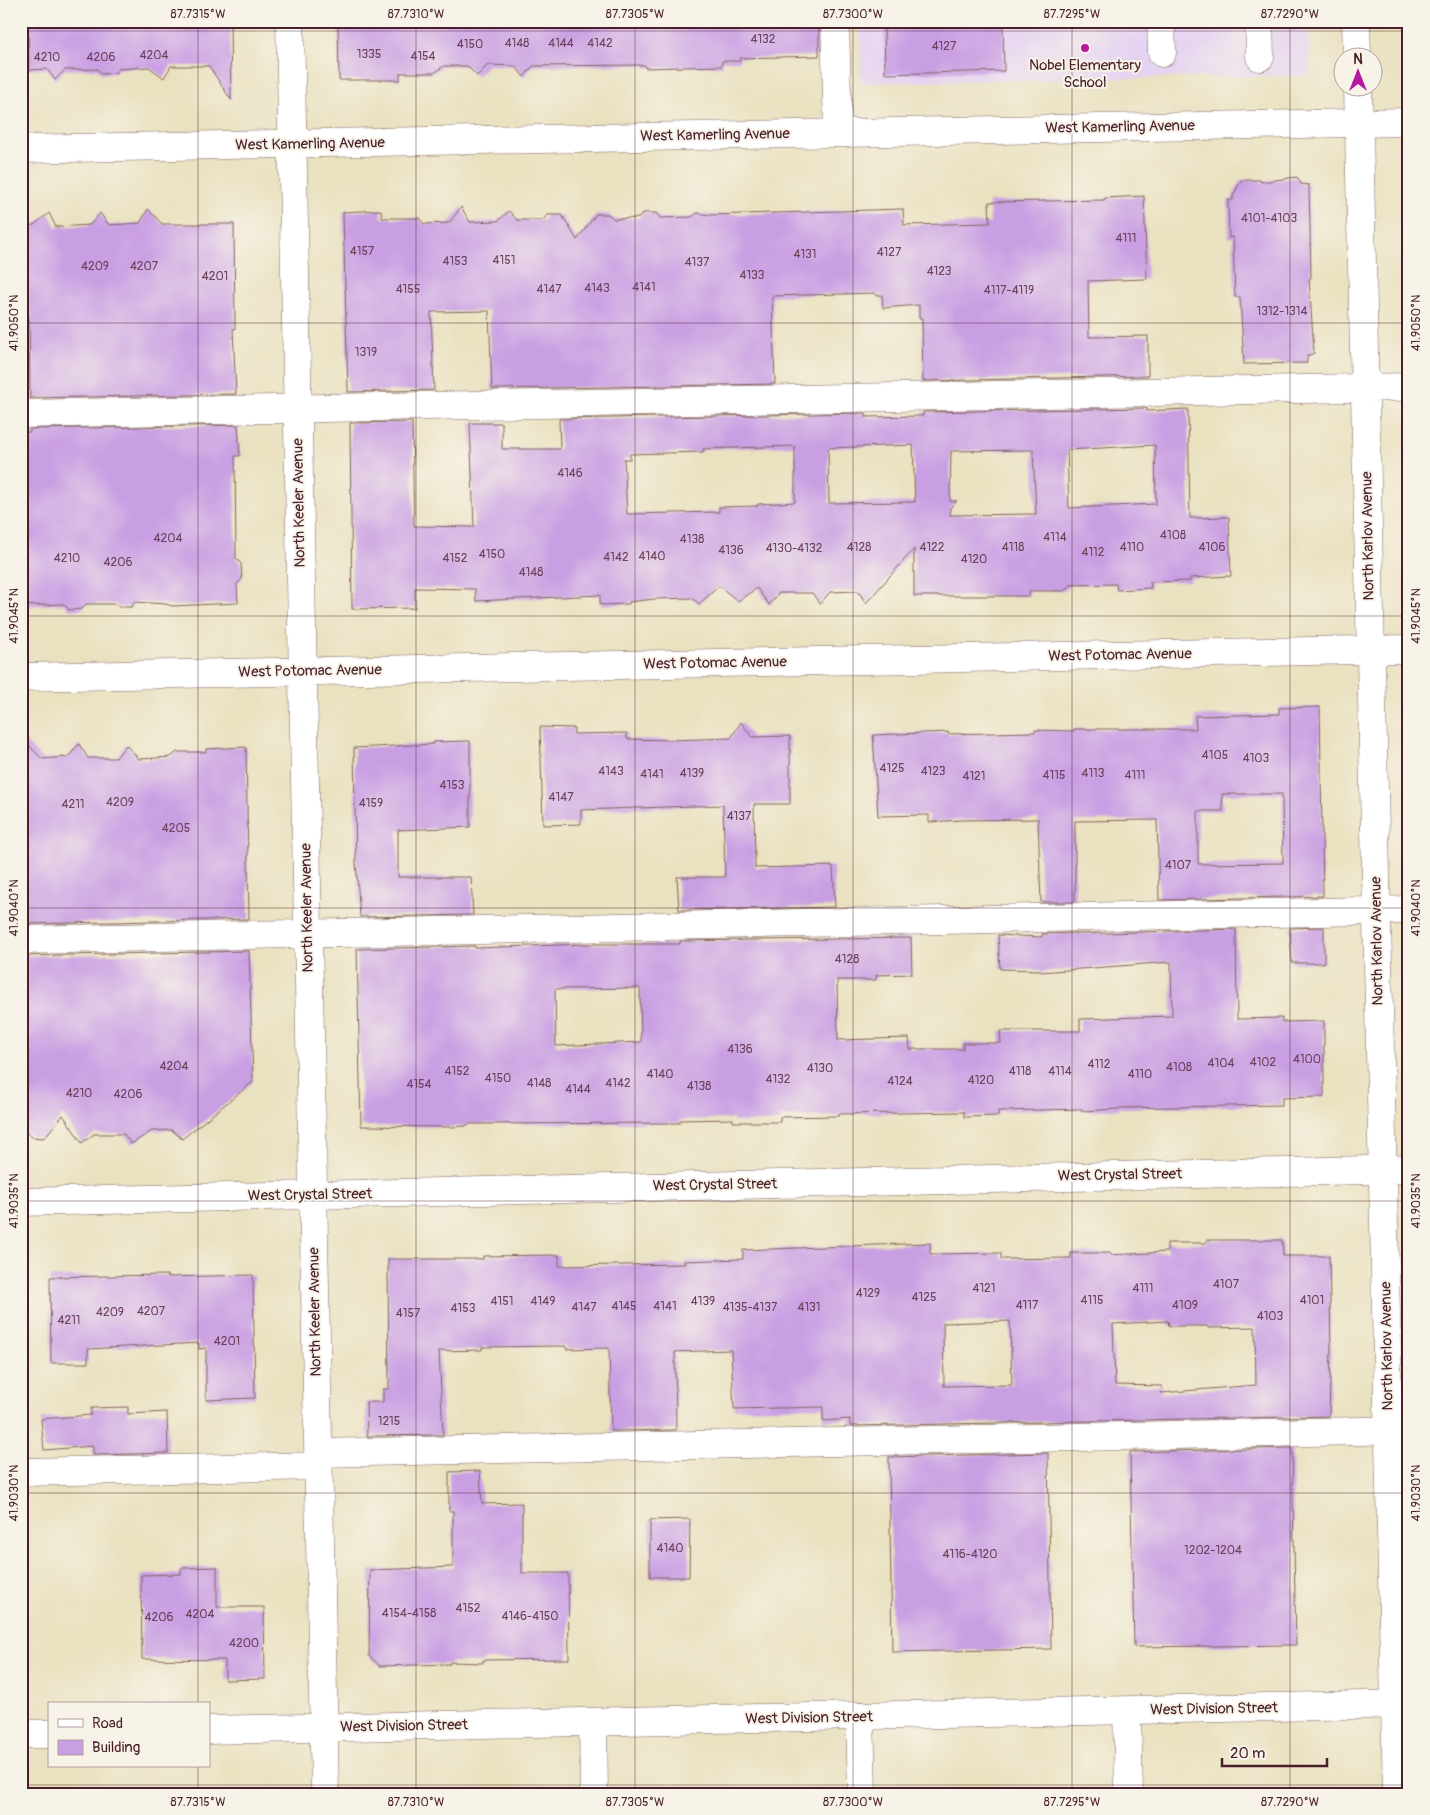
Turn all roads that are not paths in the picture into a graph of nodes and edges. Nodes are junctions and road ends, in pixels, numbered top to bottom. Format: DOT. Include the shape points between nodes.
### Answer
graph roads {
  1 [pos="290,21"];
  2 [pos="835,21"];
  3 [pos="1160,21"];
  4 [pos="1258,21"];
  5 [pos="1356,21"];
  6 [pos="1357,48"];
  7 [pos="1162,53"];
  8 [pos="1260,57"];
  9 [pos="1358,98"];
  10 [pos="1409,122"];
  11 [pos="1358,123"];
  12 [pos="838,133"];
  13 [pos="292,144"];
  14 [pos="21,149"];
  15 [pos="1409,387"];
  16 [pos="1365,388"];
  17 [pos="297,409"];
  18 [pos="21,414"];
  19 [pos="1409,649"];
  20 [pos="1371,650"];
  21 [pos="303,671"];
  22 [pos="21,676"];
  23 [pos="1409,910"];
  24 [pos="1376,911"];
  25 [pos="308,934"];
  26 [pos="21,940"];
  27 [pos="1396,1169"];
  28 [pos="313,1195"];
  29 [pos="21,1202"];
  30 [pos="1399,1430"];
  31 [pos="319,1459"];
  32 [pos="21,1472"];
  33 [pos="1402,1705"];
  34 [pos="1128,1711"];
  35 [pos="860,1716"];
  36 [pos="593,1722"];
  37 [pos="324,1728"];
  38 [pos="210,1730"];
  39 [pos="21,1734"];
  40 [pos="48,1734"];
  41 [pos="325,1794"];
  42 [pos="594,1794"];
  43 [pos="862,1794"];
  44 [pos="1129,1794"];
  45 [pos="1396,1794"];
  1 -- 13 [label="street, North Keeler Avenue"];
  2 -- 12 [label="street"];
  3 -- 7 [label="street"];
  4 -- 8 [label="street"];
  5 -- 6 [label="street"];
  9 -- 11 [label="street, North Karlov Avenue"];
  10 -- 11 [label="street, West Kamerling Avenue"];
  11 -- 12 [label="street, West Kamerling Avenue"];
  11 -- 16 [label="street, North Karlov Avenue"];
  12 -- 13 [label="street, West Kamerling Avenue"];
  13 -- 14 [label="street, West Kamerling Avenue"];
  13 -- 17 [label="street, North Keeler Avenue"];
  15 -- 16 [label="street"];
  16 -- 17 [label="street"];
  16 -- 20 [label="street, North Karlov Avenue"];
  17 -- 18 [label="street"];
  17 -- 21 [label="street, North Keeler Avenue"];
  19 -- 20 [label="street, West Potomac Avenue"];
  20 -- 21 [label="street, West Potomac Avenue"];
  20 -- 24 [label="street, North Karlov Avenue"];
  21 -- 22 [label="street, West Potomac Avenue"];
  21 -- 25 [label="street, North Keeler Avenue"];
  23 -- 24 [label="street"];
  24 -- 25 [label="street"];
  24 -- 27 [label="street, North Karlov Avenue"];
  25 -- 26 [label="street"];
  25 -- 28 [label="street, North Keeler Avenue"];
  27 -- 28 [label="street, West Crystal Street"];
  27 -- 30 [label="street, North Karlov Avenue"];
  28 -- 29 [label="street, West Crystal Street"];
  28 -- 31 [label="street, North Keeler Avenue"];
  30 -- 31 [label="street"];
  30 -- 33 [label="street, North Karlov Avenue"];
  31 -- 32 [label="street"];
  31 -- 37 [label="street, North Keeler Avenue"];
  33 -- 34 [label="street, West Division Street"];
  33 -- 45 [label="street, North Karlov Avenue"];
  34 -- 35 [label="street, West Division Street"];
  34 -- 44 [label="street"];
  35 -- 36 [label="street, West Division Street"];
  35 -- 43 [label="street"];
  36 -- 37 [label="street, West Division Street"];
  36 -- 42 [label="street"];
  37 -- 38 [label="street, West Division Street"];
  37 -- 41 [label="street, North Keeler Avenue"];
  39 -- 40 [label="street"];
}
